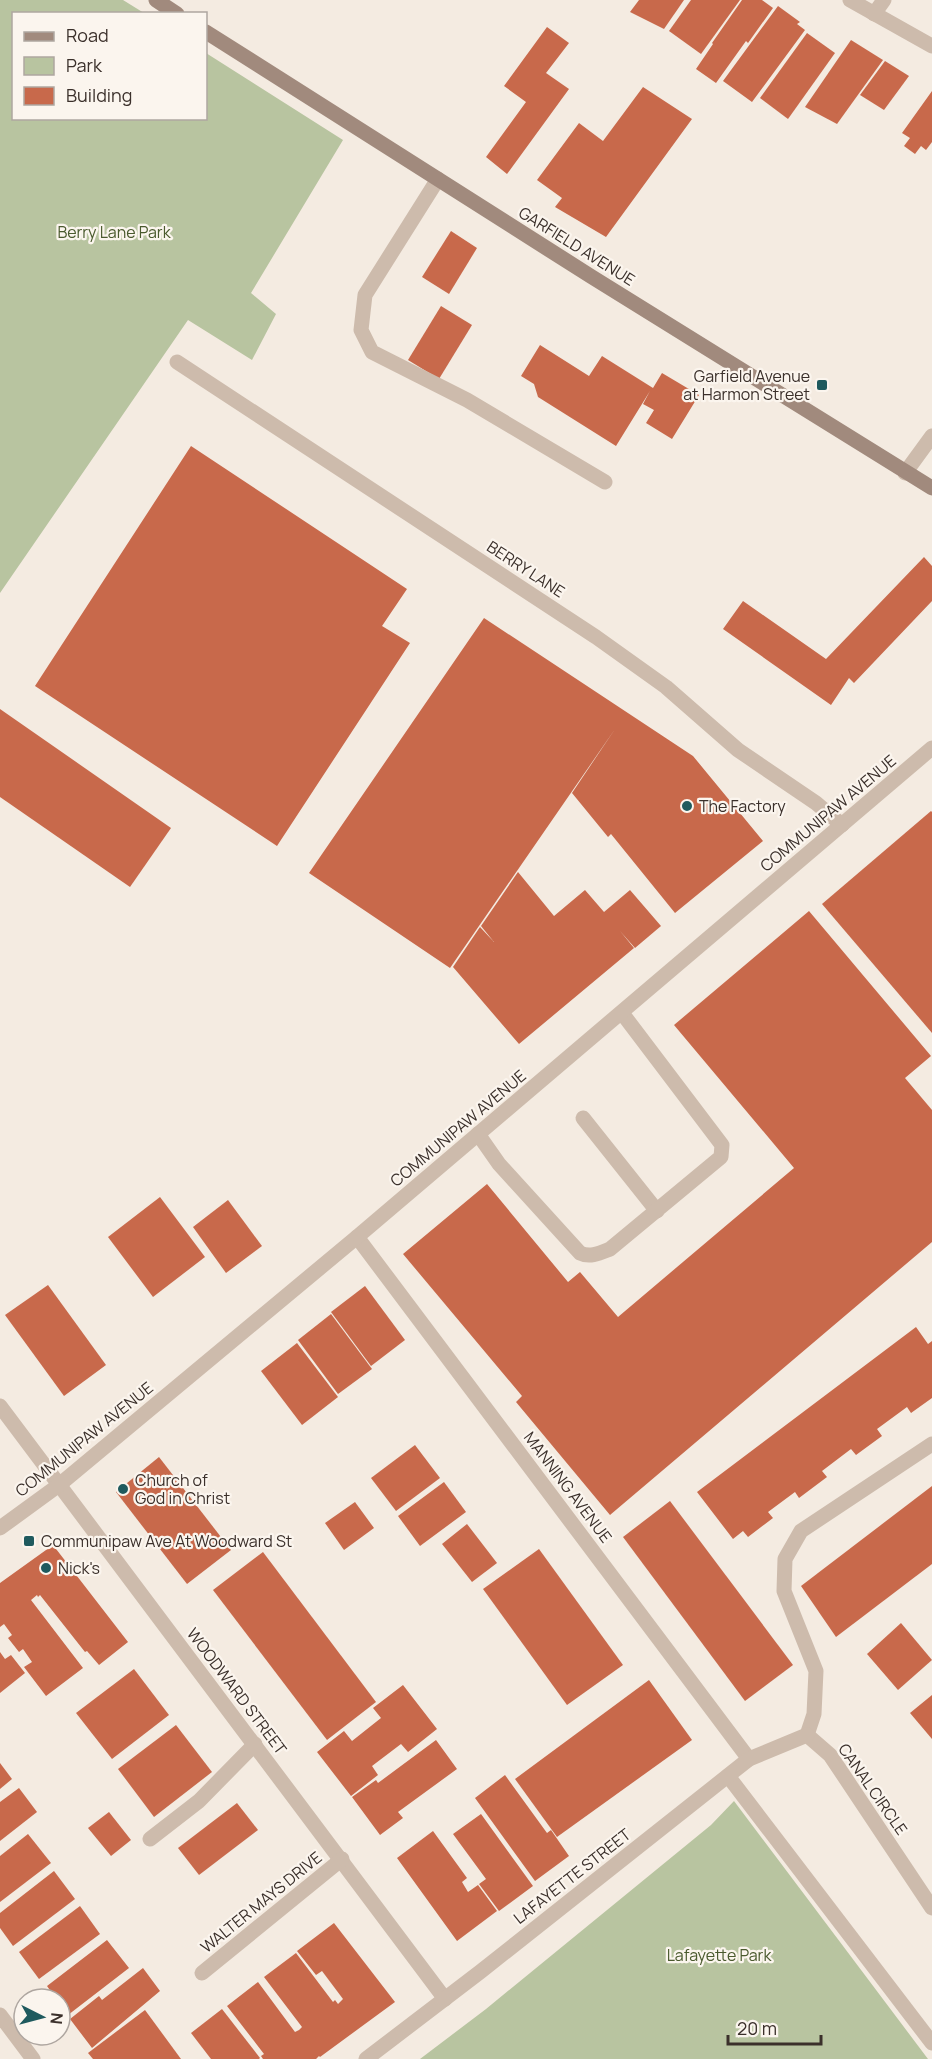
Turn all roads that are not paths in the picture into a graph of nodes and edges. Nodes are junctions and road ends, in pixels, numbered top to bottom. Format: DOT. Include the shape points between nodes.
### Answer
graph roads {
  1 [pos="156,0"];
  2 [pos="850,0"];
  3 [pos="884,0"];
  4 [pos="174,12"];
  5 [pos="874,14"];
  6 [pos="207,33"];
  7 [pos="932,46"];
  8 [pos="438,179"];
  9 [pos="177,362"];
  10 [pos="932,436"];
  11 [pos="905,472"];
  12 [pos="604,482"];
  13 [pos="932,488"];
  14 [pos="932,748"];
  15 [pos="842,825"];
  16 [pos="622,1013"];
  17 [pos="583,1118"];
  18 [pos="478,1134"];
  19 [pos="657,1211"];
  20 [pos="357,1237"];
  21 [pos="0,1406"];
  22 [pos="932,1444"];
  23 [pos="59,1485"];
  24 [pos="0,1528"];
  25 [pos="807,1736"];
  26 [pos="255,1744"];
  27 [pos="749,1759"];
  28 [pos="728,1776"];
  29 [pos="150,1839"];
  30 [pos="342,1859"];
  31 [pos="932,1908"];
  32 [pos="202,1973"];
  33 [pos="445,1999"];
  34 [pos="0,2015"];
  35 [pos="932,2043"];
  36 [pos="33,2059"];
  37 [pos="366,2059"];
  1 -- 4 [label="main road"];
  2 -- 5 [label="street"];
  3 -- 5 [label="street"];
  5 -- 7 [label="street"];
  6 -- 8 [label="main road, GARFIELD AVENUE"];
  8 -- 11 [label="main road, GARFIELD AVENUE"];
  8 -- 12 [label="street" via="365,295 361,330 372,352 467,400"];
  9 -- 15 [label="street, BERRY LANE" via="596,637 666,687 738,750"];
  10 -- 11 [label="street"];
  11 -- 13 [label="main road, GARFIELD AVENUE"];
  14 -- 15 [label="street, COMMUNIPAW AVENUE"];
  15 -- 16 [label="street, COMMUNIPAW AVENUE"];
  16 -- 18 [label="street, COMMUNIPAW AVENUE"];
  16 -- 19 [label="street" via="722,1145 721,1157"];
  17 -- 19 [label="street"];
  18 -- 19 [label="street" via="499,1164 580,1254 610,1249"];
  18 -- 20 [label="street, COMMUNIPAW AVENUE"];
  20 -- 23 [label="street, COMMUNIPAW AVENUE"];
  20 -- 27 [label="street, MANNING AVENUE"];
  21 -- 23 [label="street, WOODWARD STREET"];
  22 -- 25 [label="street" via="801,1531 784,1559 784,1591 816,1671 814,1714"];
  23 -- 24 [label="street, COMMUNIPAW AVENUE"];
  23 -- 26 [label="street, WOODWARD STREET"];
  25 -- 27 [label="street, LAFAYETTE STREET"];
  25 -- 31 [label="street, CANAL CIRCLE" via="830,1755"];
  26 -- 29 [label="street" via="199,1801"];
  26 -- 30 [label="street, WOODWARD STREET"];
  27 -- 28 [label="street, LAFAYETTE STREET"];
  28 -- 33 [label="street, LAFAYETTE STREET"];
  28 -- 35 [label="street"];
  30 -- 32 [label="street, WALTER MAYS DRIVE"];
  30 -- 33 [label="street, WOODWARD STREET"];
  33 -- 37 [label="street, LAFAYETTE STREET"];
  34 -- 36 [label="street"];
}
